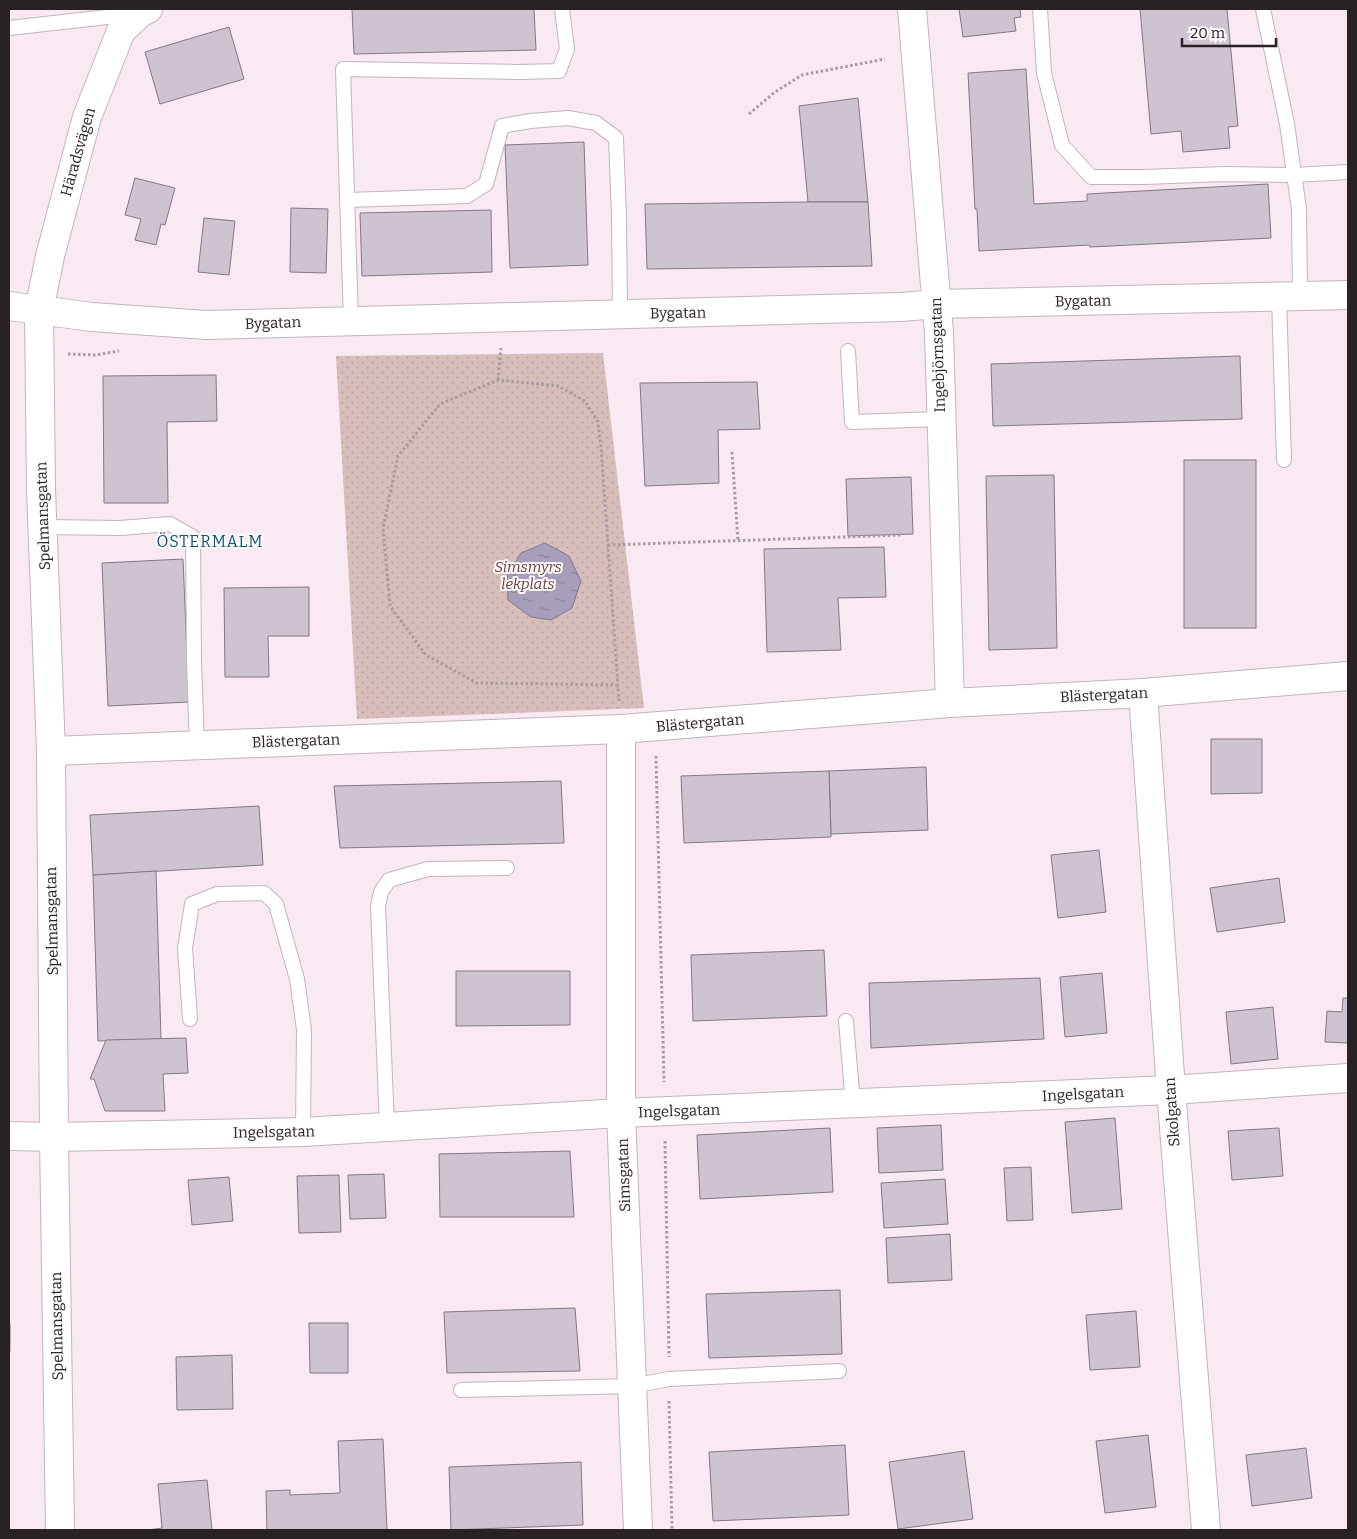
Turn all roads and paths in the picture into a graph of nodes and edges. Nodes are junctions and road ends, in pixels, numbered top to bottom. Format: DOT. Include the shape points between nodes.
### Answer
graph roads {
  1 [pos="562,9"];
  2 [pos="912,9"];
  3 [pos="1040,9"];
  4 [pos="1263,9"];
  5 [pos="144,11"];
  6 [pos="9,28"];
  7 [pos="916,54"];
  8 [pos="748,114"];
  9 [pos="1348,172"];
  10 [pos="1294,175"];
  11 [pos="348,200"];
  12 [pos="1348,295"];
  13 [pos="1289,296"];
  14 [pos="936,304"];
  15 [pos="9,306"];
  16 [pos="39,311"];
  17 [pos="620,314"];
  18 [pos="351,321"];
  19 [pos="848,351"];
  20 [pos="941,420"];
  21 [pos="732,452"];
  22 [pos="1284,460"];
  23 [pos="43,527"];
  24 [pos="901,535"];
  25 [pos="738,541"];
  26 [pos="608,545"];
  27 [pos="1348,676"];
  28 [pos="618,685"];
  29 [pos="1143,693"];
  30 [pos="950,703"];
  31 [pos="621,729"];
  32 [pos="198,745"];
  33 [pos="51,751"];
  34 [pos="506,868"];
  35 [pos="190,1019"];
  36 [pos="846,1021"];
  37 [pos="1348,1078"];
  38 [pos="1171,1090"];
  39 [pos="853,1104"];
  40 [pos="621,1113"];
  41 [pos="387,1127"];
  42 [pos="303,1132"];
  43 [pos="9,1136"];
  44 [pos="54,1137"];
  45 [pos="839,1371"];
  46 [pos="632,1386"];
  47 [pos="461,1390"];
  48 [pos="60,1530"];
  49 [pos="638,1530"];
  50 [pos="1206,1530"];
  1 -- 11 [label="lane" via="567,49 559,71 343,68"];
  2 -- 7 [label="street, Ingebjörnsgatan"];
  3 -- 10 [label="lane" via="1044,73 1062,145 1091,177"];
  4 -- 10 [label="lane"];
  5 -- 6 [label="lane"];
  5 -- 16 [label="street, Häradsvägen" via="121,31 86,117"];
  7 -- 8 [label="path" via="802,75"];
  7 -- 14 [label="street, Ingebjörnsgatan"];
  9 -- 10 [label="lane"];
  10 -- 13 [label="lane" via="1299,208"];
  11 -- 17 [label="lane" via="467,196 486,184 502,126 530,120 568,118 596,123 616,138"];
  11 -- 18 [label="lane"];
  12 -- 13 [label="street, Bygatan"];
  13 -- 14 [label="street, Bygatan"];
  13 -- 22 [label="lane"];
  14 -- 17 [label="street, Bygatan"];
  14 -- 20 [label="street, Ingebjörnsgatan"];
  15 -- 16 [label="street, Bygatan"];
  16 -- 18 [label="street, Bygatan" via="206,325"];
  16 -- 23 [label="street, Spelmansgatan"];
  17 -- 18 [label="street, Bygatan"];
  19 -- 20 [label="lane" via="852,422"];
  20 -- 30 [label="street, Ingebjörnsgatan"];
  21 -- 25 [label="path"];
  23 -- 32 [label="lane" via="120,528 170,524 193,538"];
  23 -- 33 [label="street, Spelmansgatan"];
  24 -- 25 [label="path"];
  25 -- 26 [label="path"];
  26 -- 28 [label="path"];
  26 -- 28 [label="path" via="598,422 585,401 558,386 498,380 440,404 398,456 382,528 390,606 426,655 477,683"];
  27 -- 29 [label="street, Blästergatan"];
  28 -- 31 [label="path"];
  29 -- 30 [label="street, Blästergatan"];
  29 -- 38 [label="street, Skolgatan"];
  30 -- 31 [label="street, Blästergatan"];
  31 -- 32 [label="street, Blästergatan"];
  31 -- 40 [label="street, Simsgatan"];
  32 -- 33 [label="street, Blästergatan"];
  33 -- 44 [label="street, Spelmansgatan"];
  34 -- 41 [label="lane" via="428,869 389,880 381,892 378,906"];
  35 -- 42 [label="lane" via="185,948 192,904 217,894 264,894 276,904 297,979 304,1030"];
  36 -- 39 [label="lane"];
  37 -- 38 [label="street, Ingelsgatan"];
  38 -- 39 [label="street, Ingelsgatan"];
  38 -- 50 [label="street, Skolgatan"];
  39 -- 40 [label="street, Ingelsgatan"];
  40 -- 41 [label="street, Ingelsgatan"];
  40 -- 46 [label="street, Simsgatan"];
  41 -- 42 [label="street, Ingelsgatan"];
  42 -- 44 [label="street, Ingelsgatan"];
  43 -- 44 [label="street, Ingelsgatan"];
  44 -- 48 [label="street, Spelmansgatan"];
  45 -- 46 [label="lane" via="669,1378"];
  46 -- 47 [label="lane"];
  46 -- 49 [label="street, Simsgatan"];
}
